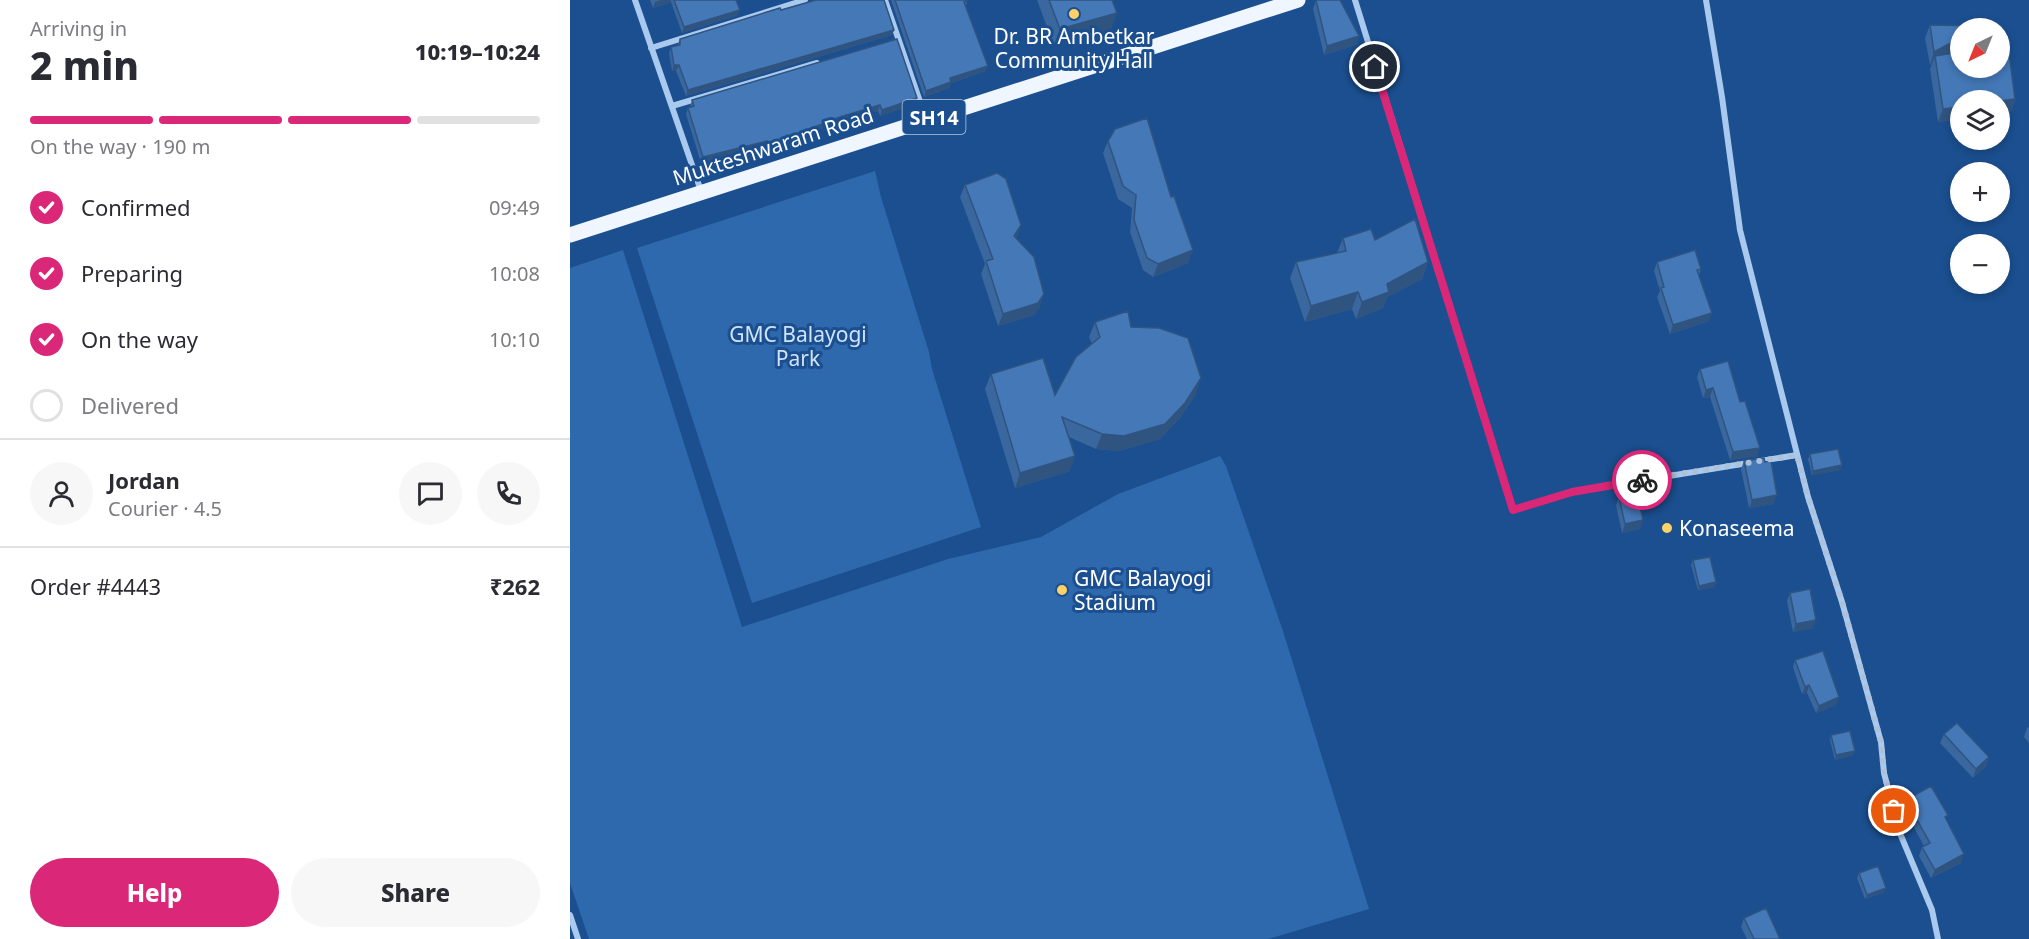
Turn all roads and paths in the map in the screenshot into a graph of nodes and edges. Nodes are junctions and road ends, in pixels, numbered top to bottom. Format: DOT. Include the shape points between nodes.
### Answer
graph roads {
  1 [pos="635,0"];
  2 [pos="805,0"];
  3 [pos="885,0"];
  4 [pos="1298,0"];
  5 [pos="1355,0"];
  6 [pos="1706,0"];
  7 [pos="898,39"];
  8 [pos="887,43"];
  9 [pos="651,48"];
  10 [pos="830,59"];
  11 [pos="672,106"];
  12 [pos="926,120"];
  13 [pos="701,191"];
  14 [pos="570,235"];
  15 [pos="1797,455"];
  16 [pos="570,915"];
  17 [pos="578,939"];
  18 [pos="1938,939"];
  1 -- 9 [label="street"];
  2 -- 9 [label="street"];
  3 -- 7 [label="street"];
  4 -- 12 [label="main road, Mukteshwaram Road / SH14"];
  5 -- 15 [label="street" via="1513,510 1572,492"];
  6 -- 15 [label="street" via="1740,230"];
  7 -- 8 [label="street"];
  7 -- 12 [label="street"];
  9 -- 11 [label="street"];
  10 -- 11 [label="street"];
  11 -- 13 [label="street"];
  12 -- 13 [label="main road, Mukteshwaram Road / SH14"];
  13 -- 14 [label="main road, Mukteshwaram Road / SH14"];
  15 -- 18 [label="street" via="1881,742 1884,773 1899,831 1932,910"];
  16 -- 17 [label="street"];
}
